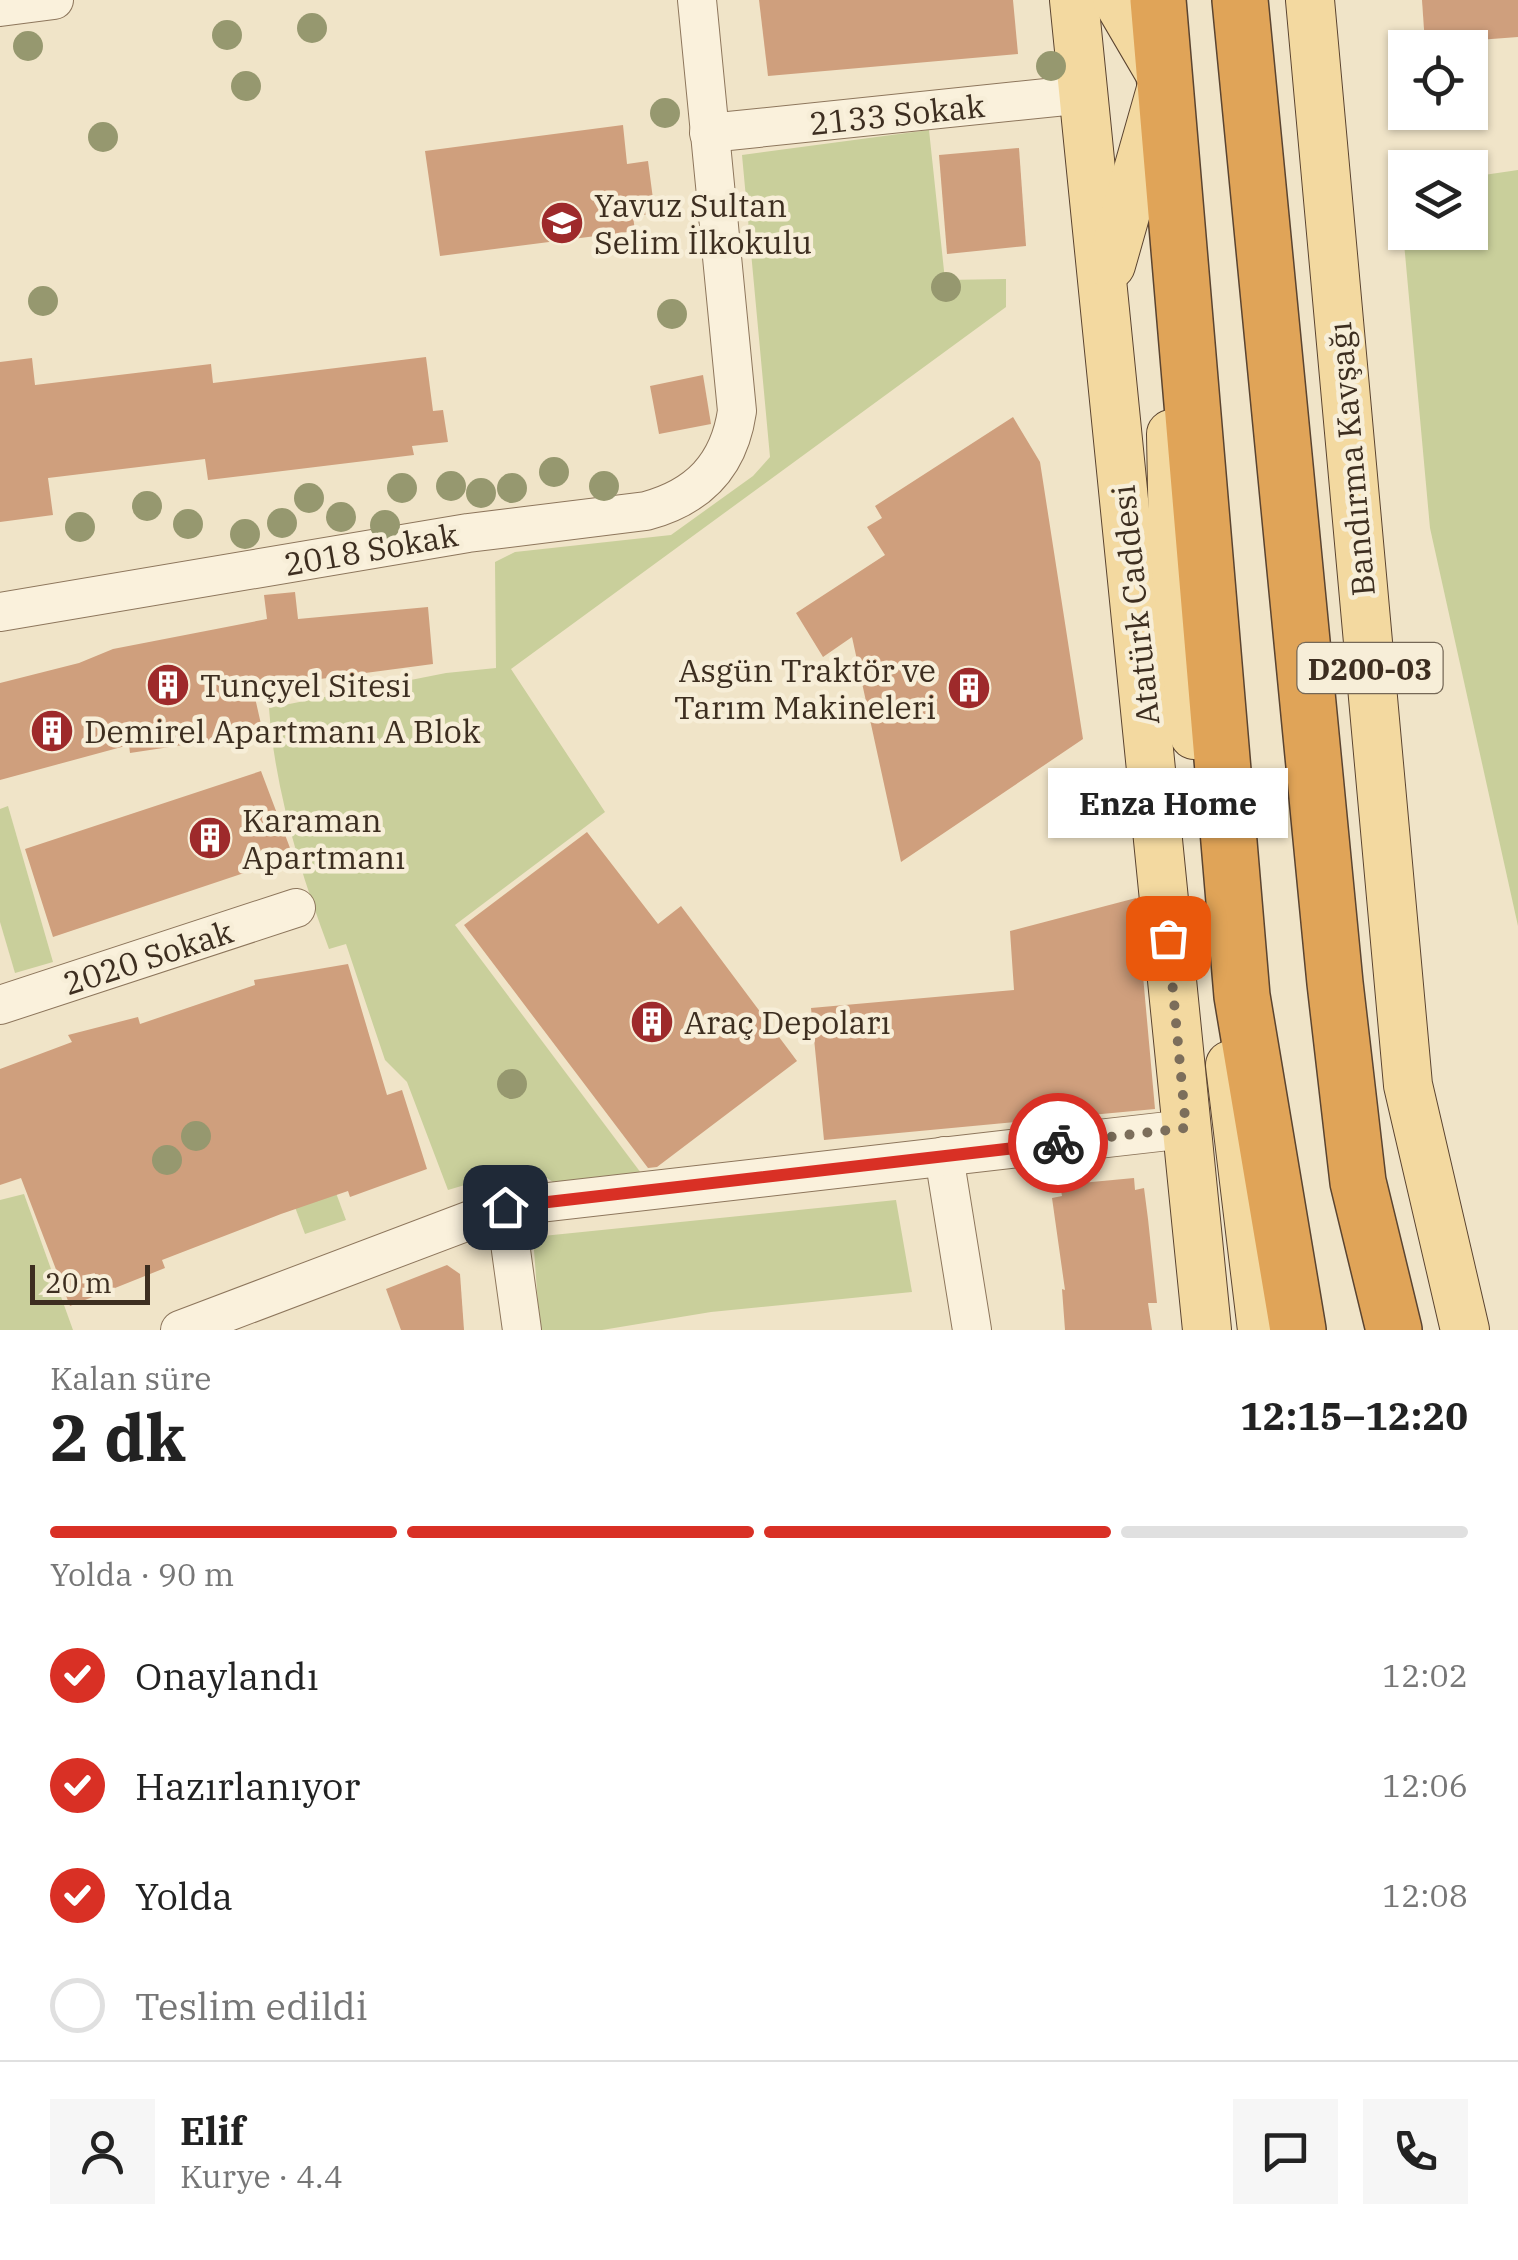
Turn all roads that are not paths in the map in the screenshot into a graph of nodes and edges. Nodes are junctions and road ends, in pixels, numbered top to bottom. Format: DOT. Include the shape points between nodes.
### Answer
graph roads {
  1 [pos="54,0"];
  2 [pos="696,0"];
  3 [pos="1074,0"];
  4 [pos="1116,0"];
  5 [pos="1158,0"];
  6 [pos="1240,0"];
  7 [pos="1310,0"];
  8 [pos="0,7"];
  9 [pos="1164,76"];
  10 [pos="1085,94"];
  11 [pos="709,133"];
  12 [pos="1104,291"];
  13 [pos="0,612"];
  14 [pos="1323,874"];
  15 [pos="296,908"];
  16 [pos="0,1005"];
  17 [pos="1408,1085"];
  18 [pos="1186,1128"];
  19 [pos="944,1156"];
  20 [pos="505,1207"];
  21 [pos="180,1330"];
  22 [pos="522,1330"];
  23 [pos="972,1330"];
  24 [pos="1207,1330"];
  25 [pos="1262,1330"];
  26 [pos="1298,1330"];
  27 [pos="1394,1330"];
  28 [pos="1465,1330"];
  1 -- 8 [label="street"];
  2 -- 11 [label="street"];
  3 -- 10 [label="main road, Atatürk Caddesi"];
  4 -- 9 [label="main road"];
  5 -- 9 [label="highway"];
  6 -- 14 [label="highway, D200-03"];
  7 -- 17 [label="main road, Bandırma Kavşağı / D200-03"];
  9 -- 12 [label="main road"];
  9 -- 25 [label="main road" via="1173,541"];
  9 -- 26 [label="highway" via="1242,996"];
  10 -- 11 [label="street, 2133 Sokak"];
  10 -- 12 [label="main road, Atatürk Caddesi"];
  11 -- 13 [label="street, 2018 Sokak" via="737,412 724,456 695,491 646,511 468,532"];
  12 -- 18 [label="main road, Atatürk Caddesi"];
  14 -- 17 [label="main road, D200-03"];
  14 -- 27 [label="highway, D200-03" via="1358,1182"];
  15 -- 16 [label="street, 2020 Sokak"];
  17 -- 28 [label="main road, Bandırma Kavşağı / D200-03"];
  18 -- 19 [label="street"];
  18 -- 24 [label="main road, Atatürk Caddesi"];
  19 -- 20 [label="street"];
  19 -- 23 [label="street"];
  20 -- 21 [label="street"];
  20 -- 22 [label="street"];
}
